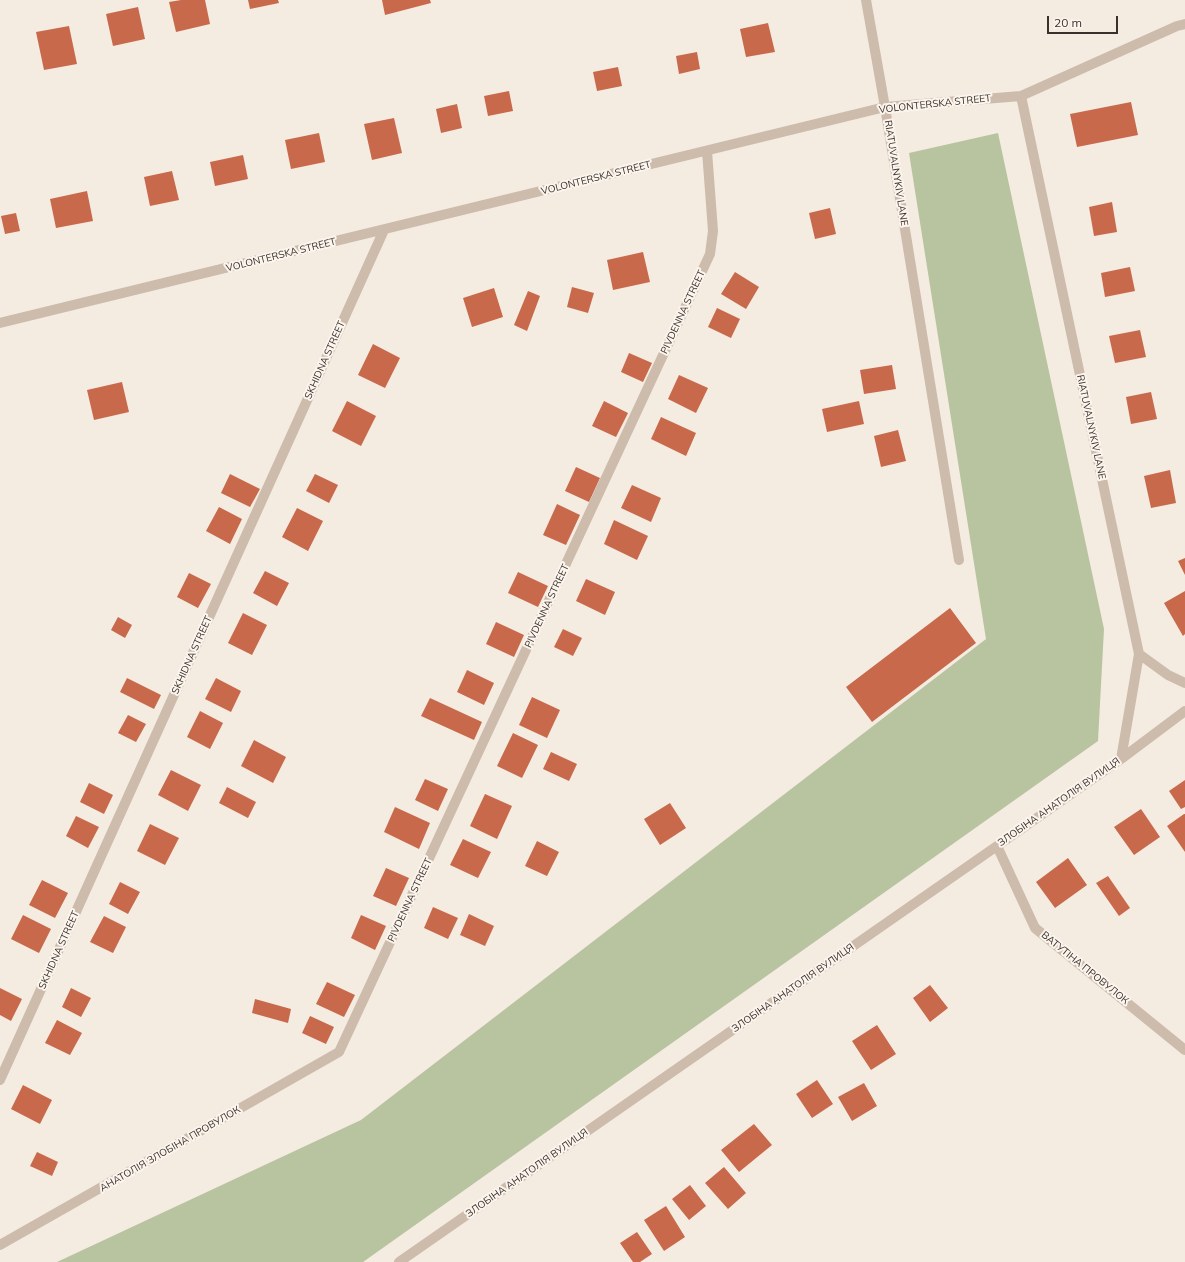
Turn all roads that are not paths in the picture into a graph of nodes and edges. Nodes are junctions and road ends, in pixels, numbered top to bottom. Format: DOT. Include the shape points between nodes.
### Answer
graph roads {
  1 [pos="866,0"];
  2 [pos="1185,24"];
  3 [pos="1021,96"];
  4 [pos="885,107"];
  5 [pos="708,151"];
  6 [pos="384,230"];
  7 [pos="0,323"];
  8 [pos="959,560"];
  9 [pos="1139,654"];
  10 [pos="1185,683"];
  11 [pos="1185,711"];
  12 [pos="1121,758"];
  13 [pos="997,846"];
  14 [pos="1185,1050"];
  15 [pos="339,1052"];
  16 [pos="0,1080"];
  17 [pos="0,1245"];
  18 [pos="399,1262"];
  1 -- 4 [label="street, RIATUVALNYKIV LANE"];
  2 -- 3 [label="street, VOLONTERSKA STREET"];
  3 -- 4 [label="street, VOLONTERSKA STREET"];
  3 -- 9 [label="street, RIATUVALNYKIV LANE"];
  4 -- 5 [label="street, VOLONTERSKA STREET"];
  4 -- 8 [label="street, RIATUVALNYKIV LANE"];
  5 -- 6 [label="street, VOLONTERSKA STREET"];
  5 -- 15 [label="street, PIVDENNA STREET" via="713,231 710,254"];
  6 -- 7 [label="street, VOLONTERSKA STREET"];
  6 -- 16 [label="street, SKHIDNA STREET"];
  9 -- 10 [label="street" via="1168,675"];
  9 -- 12 [label="street, RIATUVALNYKIV LANE"];
  11 -- 12 [label="street, ЗЛОБІНА АНАТОЛІЯ ВУЛИЦЯ"];
  12 -- 13 [label="street, ЗЛОБІНА АНАТОЛІЯ ВУЛИЦЯ"];
  13 -- 14 [label="street, ВАТУТІНА ПРОВУЛОК" via="1035,928"];
  13 -- 18 [label="street, ЗЛОБІНА АНАТОЛІЯ ВУЛИЦЯ"];
  15 -- 17 [label="street, АНАТОЛІЯ ЗЛОБІНА ПРОВУЛОК"];
}
